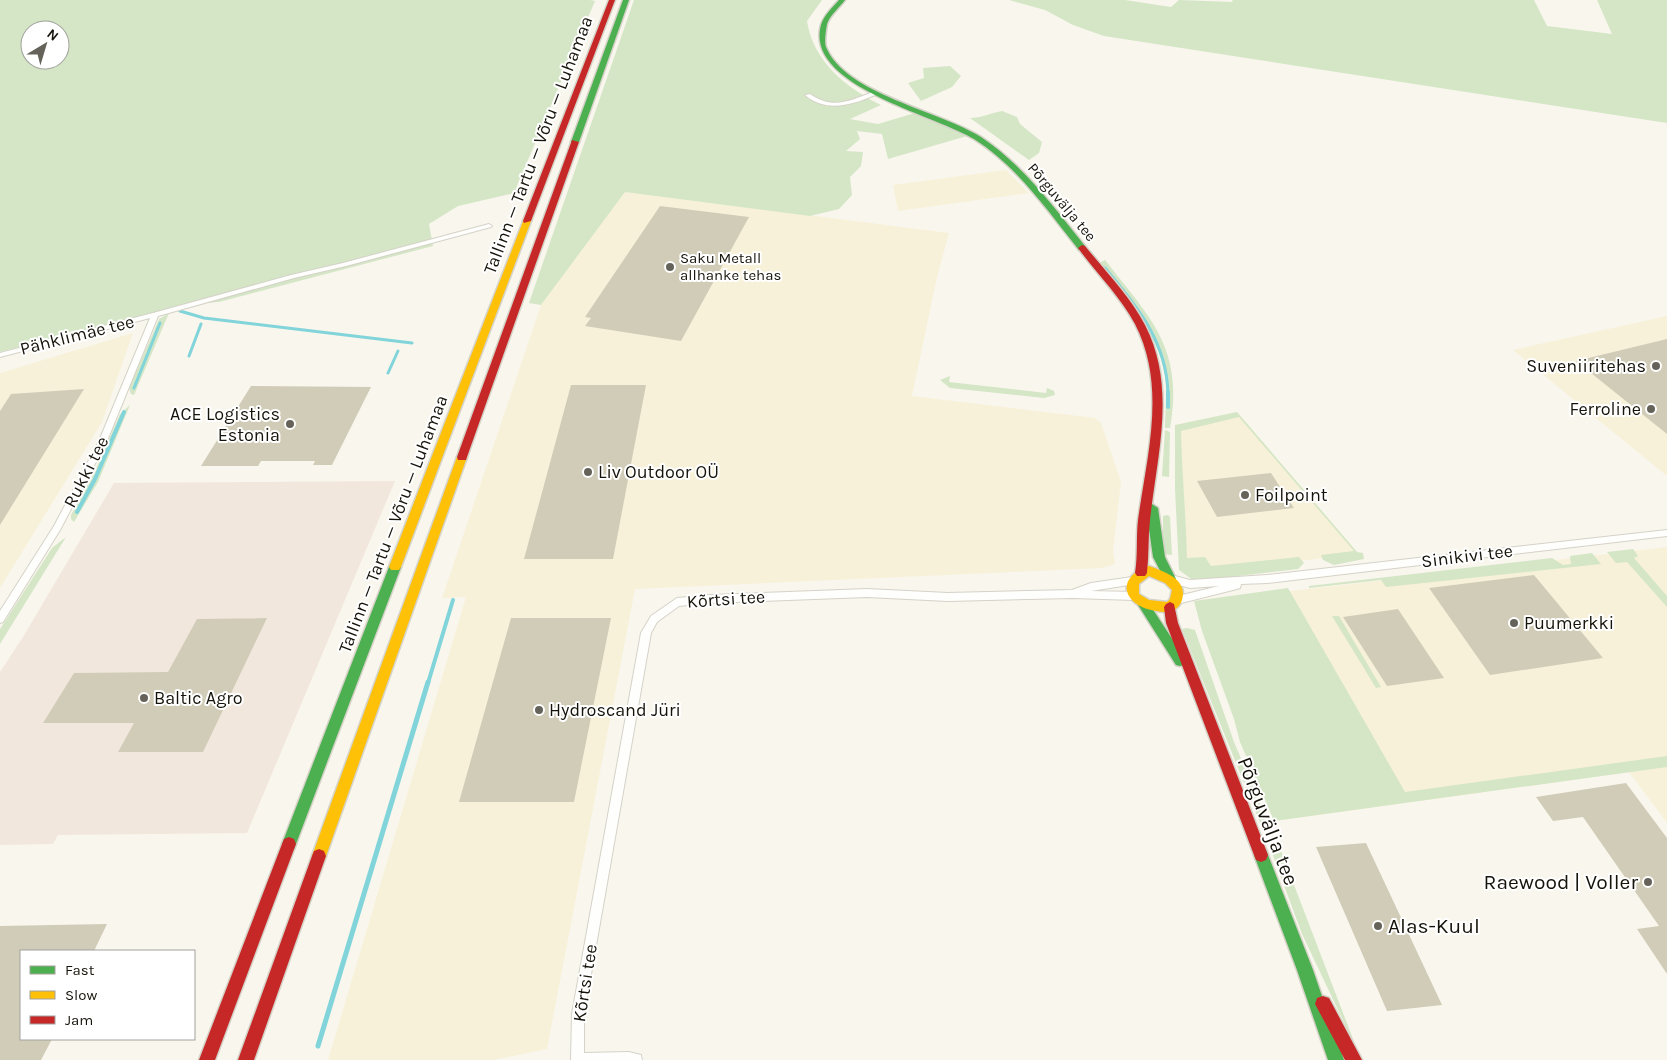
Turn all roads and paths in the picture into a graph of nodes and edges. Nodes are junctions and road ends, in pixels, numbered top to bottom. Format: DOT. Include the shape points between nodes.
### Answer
graph roads {
  1 [pos="612,0"];
  2 [pos="626,0"];
  3 [pos="840,2"];
  4 [pos="874,94"];
  5 [pos="808,95"];
  6 [pos="489,226"];
  7 [pos="155,315"];
  8 [pos="0,355"];
  9 [pos="1150,488"];
  10 [pos="1667,533"];
  11 [pos="1141,573"];
  12 [pos="1267,578"];
  13 [pos="1170,579"];
  14 [pos="1132,581"];
  15 [pos="1073,594"];
  16 [pos="1134,596"];
  17 [pos="1173,603"];
  18 [pos="1144,605"];
  19 [pos="0,619"];
  20 [pos="1196,686"];
  21 [pos="1305,970"];
  22 [pos="207,1060"];
  23 [pos="246,1060"];
  24 [pos="636,1060"];
  25 [pos="1336,1060"];
  26 [pos="1354,1060"];
  1 -- 22 [label="main road, Tallinn — Tartu — Võru — Luhamaa"];
  2 -- 23 [label="main road, Tallinn — Tartu — Võru — Luhamaa"];
  3 -- 4 [label="main road, Põrguvälja tee" via="827,18 822,31 826,54 848,78"];
  4 -- 5 [label="street" via="840,105 820,102"];
  4 -- 9 [label="main road, Põrguvälja tee" via="956,126 1005,160 1035,190 1117,293 1146,336 1158,384"];
  6 -- 7 [label="street, Pähklimäe tee"];
  7 -- 8 [label="street, Pähklimäe tee"];
  7 -- 19 [label="street, Rukki tee" via="103,441 57,528"];
  9 -- 11 [label="main road, Põrguvälja tee" via="1143,528"];
  9 -- 13 [label="main road, Põrguvälja tee" via="1159,557"];
  10 -- 12 [label="street, Sinikivi tee"];
  11 -- 13 [label="main road" via="1149,571"];
  11 -- 14 [label="main road"];
  12 -- 13 [label="street, Sinikivi tee" via="1190,584"];
  12 -- 17 [label="street, Sinikivi tee"];
  13 -- 17 [label="main road" via="1178,593"];
  14 -- 15 [label="street, Kõrtsi tee" via="1091,586"];
  14 -- 16 [label="main road" via="1130,588"];
  15 -- 16 [label="street, Kõrtsi tee"];
  15 -- 24 [label="street, Kõrtsi tee" via="948,597 867,592 710,599 677,602 654,619 646,633 578,1023 577,1060"];
  16 -- 18 [label="main road"];
  17 -- 18 [label="main road" via="1157,608"];
  17 -- 20 [label="main road, Põrguvälja tee" via="1172,623"];
  18 -- 20 [label="main road, Põrguvälja tee"];
  20 -- 21 [label="main road, Põrguvälja tee"];
  21 -- 25 [label="main road, Põrguvälja tee"];
  21 -- 26 [label="main road, Põrguvälja tee"];
}
